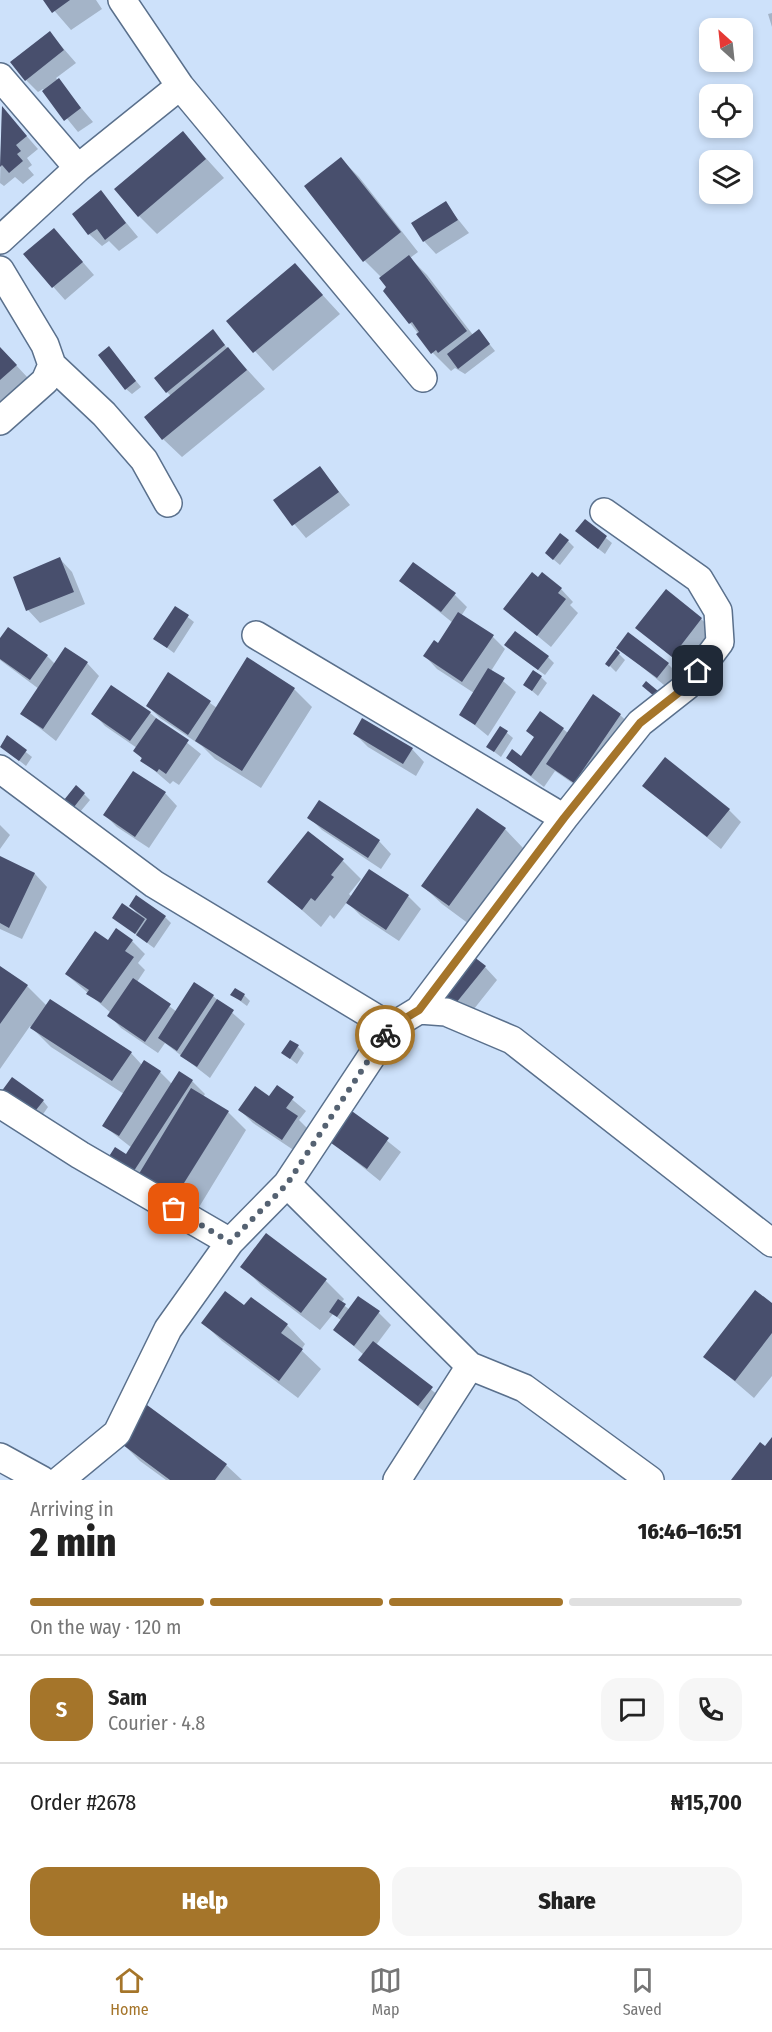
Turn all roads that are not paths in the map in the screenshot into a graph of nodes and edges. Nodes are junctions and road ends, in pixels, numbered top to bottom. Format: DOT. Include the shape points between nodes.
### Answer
graph roads {
  1 [pos="122,0"];
  2 [pos="0,77"];
  3 [pos="180,86"];
  4 [pos="78,168"];
  5 [pos="0,240"];
  6 [pos="0,270"];
  7 [pos="52,365"];
  8 [pos="423,378"];
  9 [pos="0,421"];
  10 [pos="168,503"];
  11 [pos="604,512"];
  12 [pos="256,635"];
  13 [pos="0,769"];
  14 [pos="564,818"];
  15 [pos="419,1010"];
  16 [pos="391,1027"];
  17 [pos="0,1104"];
  18 [pos="287,1184"];
  19 [pos="230,1242"];
  20 [pos="772,1244"];
  21 [pos="470,1366"];
  22 [pos="0,1457"];
  23 [pos="42,1480"];
  24 [pos="60,1480"];
  25 [pos="397,1480"];
  26 [pos="650,1480"];
  1 -- 3 [label="street"];
  2 -- 4 [label="street"];
  3 -- 4 [label="street"];
  3 -- 8 [label="street"];
  4 -- 5 [label="street"];
  6 -- 7 [label="street" via="45,345"];
  7 -- 9 [label="street" via="45,381"];
  7 -- 10 [label="street" via="104,414 144,460"];
  11 -- 14 [label="street" via="699,579 718,611 720,642 687,686 640,723"];
  12 -- 14 [label="street"];
  13 -- 16 [label="street" via="154,884"];
  14 -- 15 [label="street"];
  15 -- 16 [label="street"];
  15 -- 20 [label="street" via="446,1012 512,1040"];
  16 -- 18 [label="street"];
  17 -- 19 [label="street"];
  18 -- 19 [label="street"];
  18 -- 21 [label="street"];
  19 -- 24 [label="street" via="168,1329 117,1433"];
  21 -- 25 [label="street"];
  21 -- 26 [label="street" via="524,1388"];
  22 -- 23 [label="street"];
}
